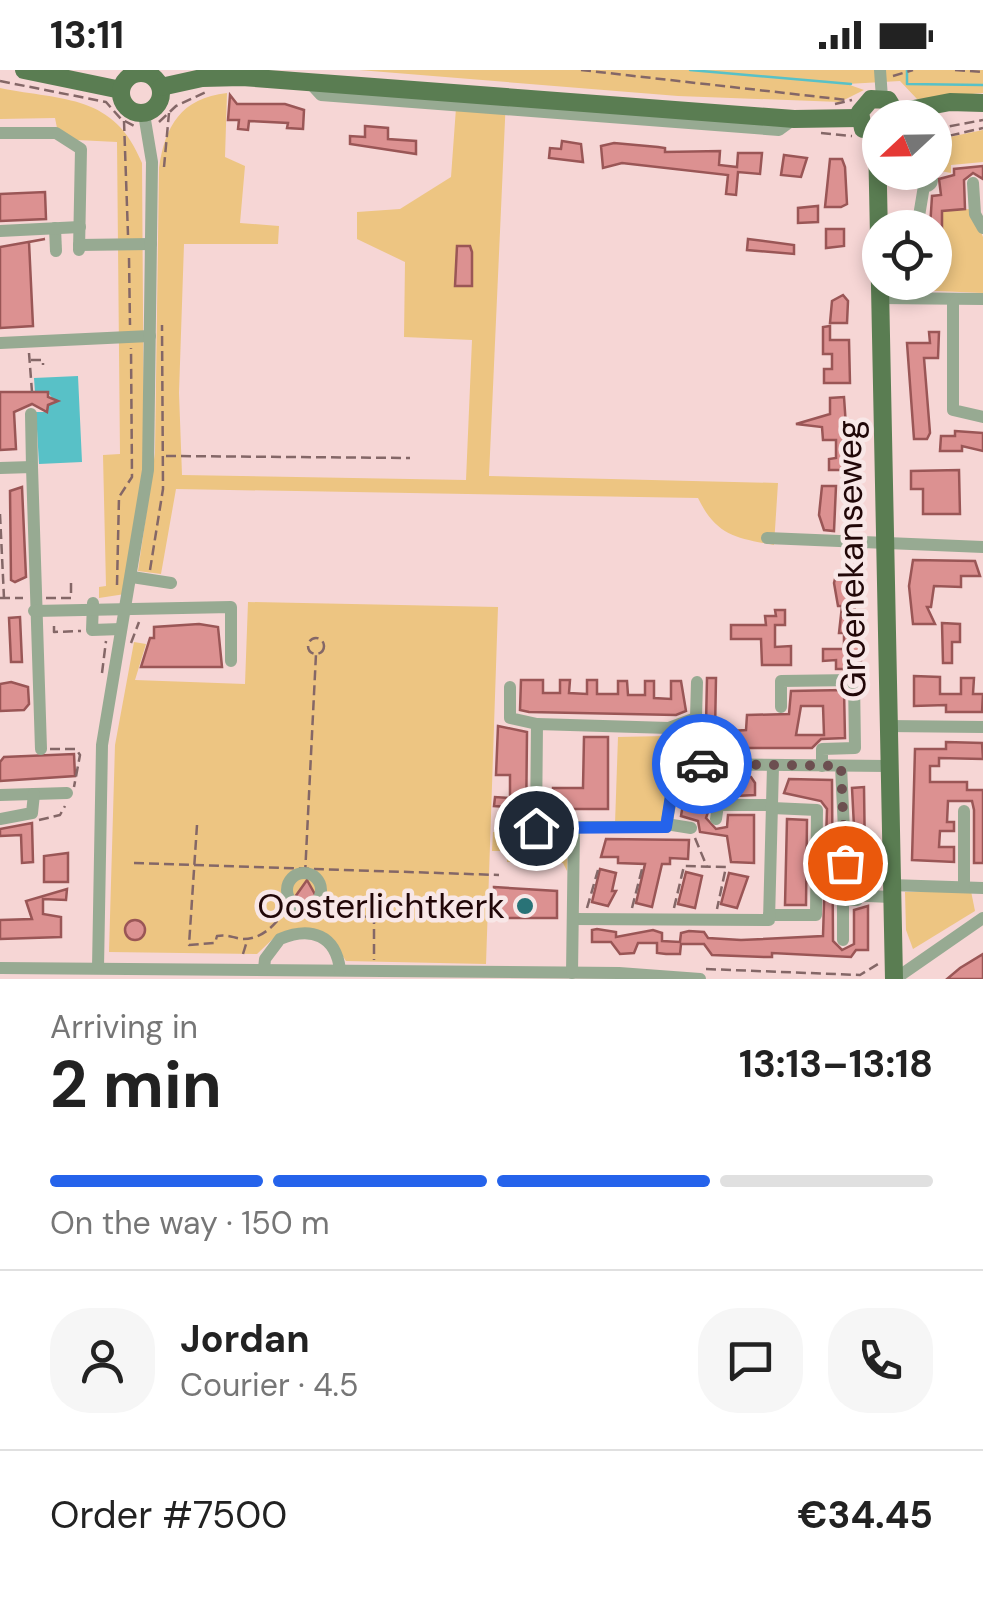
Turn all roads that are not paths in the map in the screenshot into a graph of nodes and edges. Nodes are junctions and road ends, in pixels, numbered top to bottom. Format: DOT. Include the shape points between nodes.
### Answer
graph roads {
  1 [pos="24,70"];
  2 [pos="880,84"];
  3 [pos="160,86"];
  4 [pos="121,90"];
  5 [pos="952,102"];
  6 [pos="983,103"];
  7 [pos="855,110"];
  8 [pos="144,114"];
  9 [pos="862,129"];
  10 [pos="0,133"];
  11 [pos="973,183"];
  12 [pos="80,227"];
  13 [pos="55,228"];
  14 [pos="983,228"];
  15 [pos="0,231"];
  16 [pos="151,244"];
  17 [pos="56,251"];
  18 [pos="953,299"];
  19 [pos="983,299"];
  20 [pos="879,300"];
  21 [pos="150,336"];
  22 [pos="0,344"];
  23 [pos="31,414"];
  24 [pos="983,417"];
  25 [pos="32,467"];
  26 [pos="0,468"];
  27 [pos="766,538"];
  28 [pos="884,545"];
  29 [pos="983,547"];
  30 [pos="132,577"];
  31 [pos="171,583"];
  32 [pos="33,605"];
  33 [pos="93,606"];
  34 [pos="120,607"];
  35 [pos="115,629"];
  36 [pos="231,661"];
  37 [pos="697,682"];
  38 [pos="510,687"];
  39 [pos="781,706"];
  40 [pos="538,724"];
  41 [pos="887,726"];
  42 [pos="668,728"];
  43 [pos="983,728"];
  44 [pos="41,749"];
  45 [pos="676,764"];
  46 [pos="773,766"];
  47 [pos="822,766"];
  48 [pos="841,766"];
  49 [pos="888,766"];
  50 [pos="67,793"];
  51 [pos="34,794"];
  52 [pos="0,795"];
  53 [pos="772,806"];
  54 [pos="964,811"];
  55 [pos="716,819"];
  56 [pos="0,820"];
  57 [pos="666,824"];
  58 [pos="574,827"];
  59 [pos="691,828"];
  60 [pos="964,886"];
  61 [pos="983,888"];
  62 [pos="886,893"];
  63 [pos="816,895"];
  64 [pos="846,895"];
  65 [pos="303,906"];
  66 [pos="769,915"];
  67 [pos="983,918"];
  68 [pos="579,919"];
  69 [pos="305,932"];
  70 [pos="842,940"];
  71 [pos="0,968"];
  72 [pos="98,968"];
  73 [pos="264,969"];
  74 [pos="340,970"];
  75 [pos="129,973"];
  76 [pos="572,973"];
  77 [pos="471,975"];
  78 [pos="700,979"];
  79 [pos="895,979"];
  1 -- 4 [label="main road"];
  2 -- 7 [label="main road"];
  3 -- 4 [label="main road" via="139,73"];
  3 -- 7 [label="main road" via="228,77 794,119"];
  3 -- 8 [label="main road" via="157,106"];
  4 -- 8 [label="main road" via="127,108"];
  5 -- 6 [label="main road"];
  7 -- 9 [label="main road"];
  8 -- 16 [label="street" via="152,162"];
  10 -- 12 [label="street" via="56,133 81,150"];
  11 -- 14 [label="street"];
  12 -- 13 [label="street"];
  12 -- 16 [label="street" via="79,248"];
  13 -- 15 [label="street"];
  13 -- 17 [label="street"];
  16 -- 21 [label="street"];
  18 -- 19 [label="street"];
  18 -- 24 [label="street" via="953,410"];
  20 -- 28 [label="main road, Groenekanseweg"];
  21 -- 22 [label="street" via="82,345"];
  21 -- 30 [label="street" via="149,456"];
  23 -- 25 [label="street"];
  25 -- 26 [label="street"];
  25 -- 32 [label="street" via="39,583"];
  27 -- 28 [label="street"];
  28 -- 29 [label="street"];
  28 -- 41 [label="main road, Groenekanseweg"];
  30 -- 31 [label="street"];
  30 -- 34 [label="street"];
  32 -- 33 [label="street"];
  32 -- 44 [label="street"];
  33 -- 34 [label="street"];
  33 -- 35 [label="street" via="92,630"];
  34 -- 35 [label="street"];
  34 -- 36 [label="street" via="231,607"];
  35 -- 72 [label="street" via="99,790"];
  37 -- 42 [label="street" via="696,718"];
  38 -- 40 [label="street" via="510,718"];
  39 -- 47 [label="street" via="781,681 854,680 856,748 822,749"];
  40 -- 42 [label="street"];
  40 -- 58 [label="street" via="536,828"];
  41 -- 43 [label="street"];
  41 -- 49 [label="main road, Groenekanseweg"];
  42 -- 45 [label="street"];
  45 -- 46 [label="street"];
  45 -- 57 [label="street"];
  46 -- 47 [label="street"];
  46 -- 53 [label="street"];
  47 -- 48 [label="street"];
  48 -- 49 [label="street"];
  48 -- 64 [label="street"];
  49 -- 62 [label="main road, Groenekanseweg"];
  50 -- 51 [label="street"];
  51 -- 52 [label="street"];
  51 -- 56 [label="street" via="32,813"];
  53 -- 55 [label="street" via="718,806"];
  53 -- 63 [label="street" via="817,810"];
  53 -- 66 [label="street"];
  54 -- 60 [label="street"];
  57 -- 58 [label="street"];
  57 -- 59 [label="street"];
  58 -- 68 [label="street"];
  60 -- 61 [label="street"];
  60 -- 62 [label="street"];
  62 -- 64 [label="street"];
  62 -- 70 [label="street" via="843,900"];
  62 -- 79 [label="main road, Groenekanseweg"];
  63 -- 64 [label="street"];
  63 -- 66 [label="street" via="816,915"];
  65 -- 65 [label="street" via="292,876 306,871 321,890"];
  65 -- 69 [label="street"];
  66 -- 68 [label="street"];
  67 -- 79 [label="street"];
  68 -- 76 [label="street"];
  69 -- 73 [label="street" via="280,939"];
  69 -- 74 [label="street" via="330,940"];
  71 -- 72 [label="street"];
  72 -- 75 [label="street"];
  73 -- 74 [label="street"];
  73 -- 75 [label="street"];
  74 -- 77 [label="street"];
  76 -- 77 [label="street"];
  76 -- 78 [label="street"];
}
